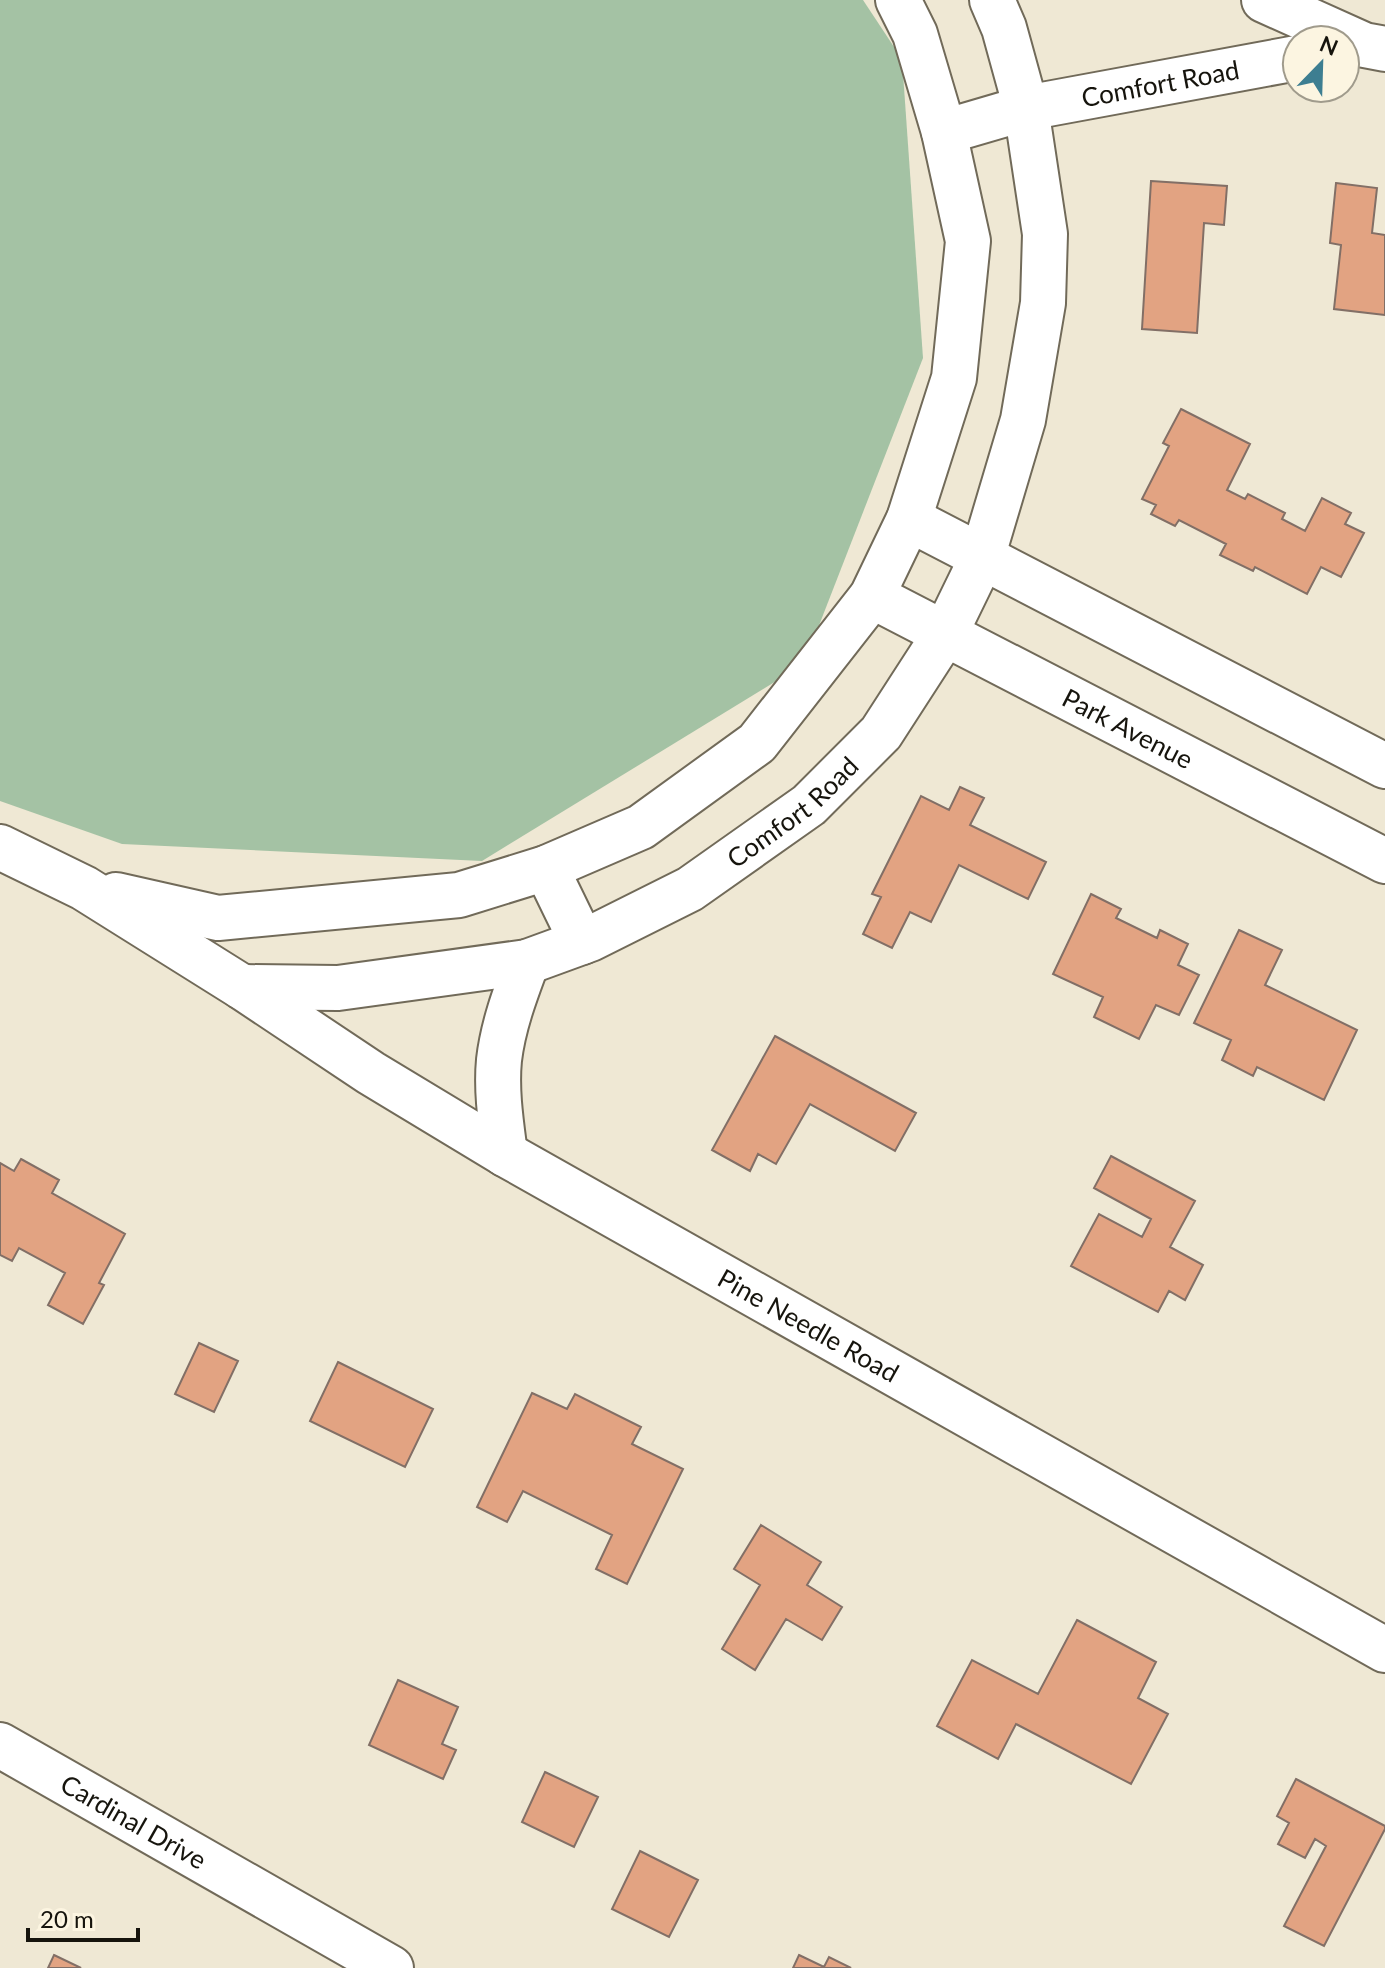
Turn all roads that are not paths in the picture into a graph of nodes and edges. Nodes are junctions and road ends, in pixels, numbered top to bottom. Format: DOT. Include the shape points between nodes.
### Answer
graph roads {
  1 [pos="898,0"];
  2 [pos="992,0"];
  3 [pos="1264,0"];
  4 [pos="1365,48"];
  5 [pos="1281,61"];
  6 [pos="1026,108"];
  7 [pos="944,132"];
  8 [pos="909,519"];
  9 [pos="982,558"];
  10 [pos="872,596"];
  11 [pos="945,634"];
  12 [pos="1385,766"];
  13 [pos="0,847"];
  14 [pos="1385,861"];
  15 [pos="546,868"];
  16 [pos="84,888"];
  17 [pos="582,942"];
  18 [pos="527,962"];
  19 [pos="242,987"];
  20 [pos="505,1154"];
  21 [pos="1385,1650"];
  22 [pos="0,1745"];
  23 [pos="391,1968"];
  1 -- 7 [label="street" via="915,34"];
  2 -- 6 [label="street, Comfort Road"];
  3 -- 4 [label="street"];
  5 -- 6 [label="street, Comfort Road"];
  6 -- 7 [label="street, Comfort Road"];
  6 -- 9 [label="street, Comfort Road" via="1045,234 1043,303 1023,420"];
  7 -- 8 [label="street" via="968,241 954,378"];
  8 -- 9 [label="street"];
  8 -- 10 [label="street"];
  9 -- 11 [label="street, Comfort Road"];
  9 -- 12 [label="street"];
  10 -- 11 [label="street, Park Avenue"];
  10 -- 15 [label="street" via="757,743 641,827"];
  11 -- 14 [label="street, Park Avenue"];
  11 -- 17 [label="street, Comfort Road" via="881,733 809,805 690,889"];
  13 -- 16 [label="street"];
  15 -- 16 [label="street" via="459,895 218,918"];
  15 -- 17 [label="street"];
  16 -- 19 [label="street"];
  17 -- 18 [label="street, Comfort Road"];
  18 -- 19 [label="street, Comfort Road" via="338,988"];
  18 -- 20 [label="street" via="499,1059"];
  19 -- 20 [label="street, Pine Needle Road"];
  20 -- 21 [label="street, Pine Needle Road"];
  22 -- 23 [label="street, Cardinal Drive"];
}
